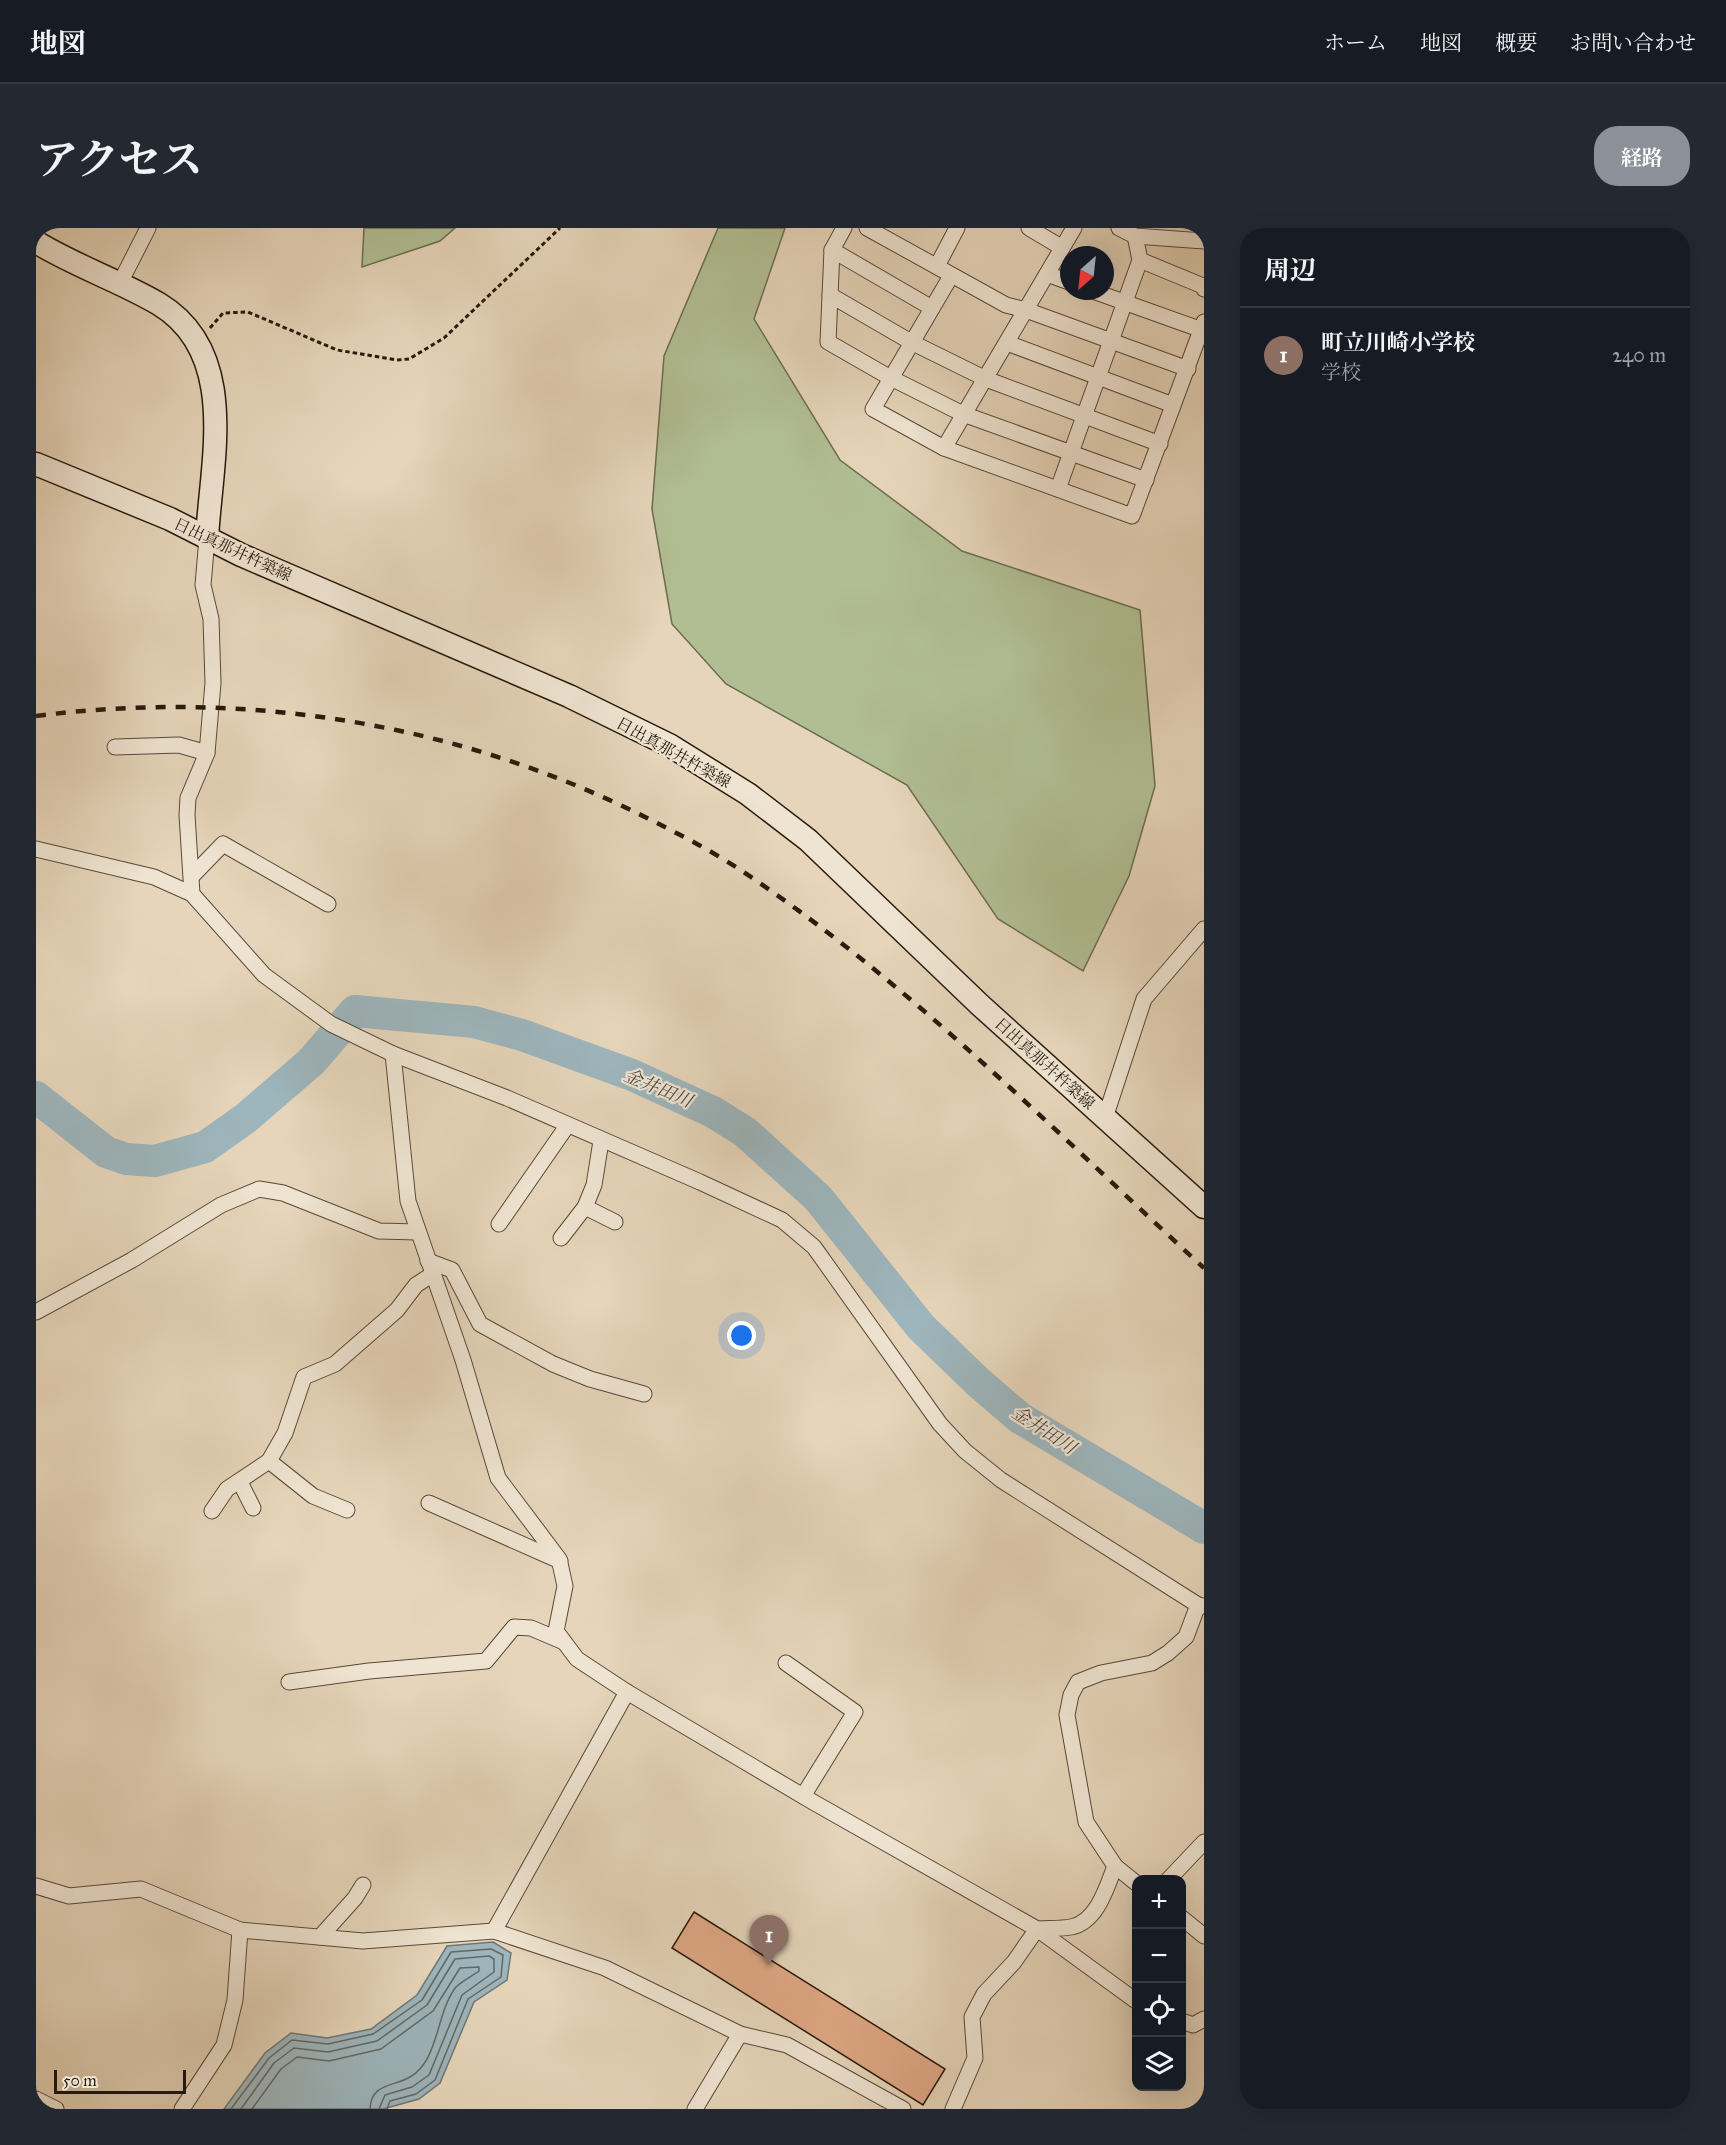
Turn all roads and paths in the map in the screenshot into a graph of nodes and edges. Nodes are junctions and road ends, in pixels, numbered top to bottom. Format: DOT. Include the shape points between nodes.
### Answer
graph roads {
  1 [pos="148,228"];
  2 [pos="560,228"];
  3 [pos="844,228"];
  4 [pos="867,228"];
  5 [pos="957,228"];
  6 [pos="1029,228"];
  7 [pos="1074,228"];
  8 [pos="1119,228"];
  9 [pos="1135,236"];
  10 [pos="1204,241"];
  11 [pos="37,244"];
  12 [pos="1060,246"];
  13 [pos="1062,246"];
  14 [pos="1060,249"];
  15 [pos="832,250"];
  16 [pos="1140,260"];
  17 [pos="937,266"];
  18 [pos="1047,274"];
  19 [pos="951,276"];
  20 [pos="1060,279"];
  21 [pos="119,285"];
  22 [pos="1204,289"];
  23 [pos="830,295"];
  24 [pos="1114,299"];
  25 [pos="1125,303"];
  26 [pos="933,308"];
  27 [pos="1026,310"];
  28 [pos="1203,326"];
  29 [pos="1113,341"];
  30 [pos="911,342"];
  31 [pos="1007,343"];
  32 [pos="196,344"];
  33 [pos="1188,369"];
  34 [pos="889,377"];
  35 [pos="1099,378"];
  36 [pos="986,379"];
  37 [pos="1173,405"];
  38 [pos="963,414"];
  39 [pos="1085,416"];
  40 [pos="1160,444"];
  41 [pos="944,448"];
  42 [pos="1071,453"];
  43 [pos="36,464"];
  44 [pos="1146,480"];
  45 [pos="1058,489"];
  46 [pos="207,538"];
  47 [pos="115,747"];
  48 [pos="207,753"];
  49 [pos="36,849"];
  50 [pos="193,875"];
  51 [pos="192,894"];
  52 [pos="328,903"];
  53 [pos="1204,929"];
  54 [pos="393,1054"];
  55 [pos="1105,1118"];
  56 [pos="567,1126"];
  57 [pos="601,1141"];
  58 [pos="585,1207"];
  59 [pos="1204,1208"];
  60 [pos="615,1222"];
  61 [pos="499,1224"];
  62 [pos="417,1232"];
  63 [pos="561,1238"];
  64 [pos="430,1268"];
  65 [pos="36,1312"];
  66 [pos="644,1394"];
  67 [pos="269,1461"];
  68 [pos="240,1482"];
  69 [pos="429,1503"];
  70 [pos="253,1508"];
  71 [pos="347,1510"];
  72 [pos="212,1511"];
  73 [pos="560,1561"];
  74 [pos="1201,1605"];
  75 [pos="564,1642"];
  76 [pos="786,1663"];
  77 [pos="289,1682"];
  78 [pos="627,1692"];
  79 [pos="803,1796"];
  80 [pos="1204,1842"];
  81 [pos="1115,1866"];
  82 [pos="1173,1875"];
  83 [pos="1132,1879"];
  84 [pos="363,1885"];
  85 [pos="36,1886"];
  86 [pos="1186,1921"];
  87 [pos="1037,1929"];
  88 [pos="240,1930"];
  89 [pos="494,1931"];
  90 [pos="1204,1936"];
  91 [pos="320,1937"];
  92 [pos="1132,1997"];
  93 [pos="1204,2019"];
  94 [pos="1186,2022"];
  95 [pos="740,2034"];
  96 [pos="36,2099"];
  97 [pos="56,2109"];
  98 [pos="182,2109"];
  99 [pos="695,2109"];
  100 [pos="903,2109"];
  101 [pos="953,2109"];
  1 -- 21 [label="street"];
  2 -- 32 [label="path" via="444,338 409,359 337,350 248,312 223,313"];
  3 -- 15 [label="street"];
  4 -- 17 [label="street"];
  5 -- 17 [label="street"];
  6 -- 12 [label="street"];
  7 -- 13 [label="street"];
  8 -- 9 [label="street"];
  9 -- 10 [label="street"];
  9 -- 16 [label="street"];
  11 -- 21 [label="main road"];
  14 -- 18 [label="street"];
  15 -- 23 [label="street"];
  15 -- 26 [label="street"];
  16 -- 22 [label="street"];
  16 -- 25 [label="street"];
  17 -- 19 [label="street"];
  18 -- 20 [label="street"];
  18 -- 27 [label="street"];
  19 -- 26 [label="street"];
  19 -- 27 [label="street" via="1006,305"];
  21 -- 32 [label="main road" via="161,305"];
  23 -- 30 [label="street"];
  23 -- 34 [label="street" via="828,342"];
  24 -- 25 [label="street"];
  25 -- 28 [label="street"];
  25 -- 29 [label="street"];
  26 -- 30 [label="street"];
  27 -- 29 [label="street"];
  27 -- 31 [label="street"];
  28 -- 33 [label="street"];
  29 -- 33 [label="street"];
  29 -- 35 [label="street"];
  30 -- 34 [label="street"];
  30 -- 36 [label="street"];
  31 -- 35 [label="street"];
  31 -- 36 [label="street"];
  32 -- 46 [label="main road" via="212,376 217,418"];
  33 -- 37 [label="street"];
  34 -- 38 [label="street"];
  34 -- 41 [label="street" via="873,409"];
  35 -- 37 [label="street"];
  35 -- 39 [label="street"];
  36 -- 38 [label="street"];
  36 -- 39 [label="street"];
  37 -- 40 [label="street"];
  38 -- 41 [label="street"];
  38 -- 42 [label="street"];
  39 -- 40 [label="street"];
  39 -- 42 [label="street"];
  40 -- 44 [label="street"];
  41 -- 45 [label="street"];
  42 -- 44 [label="street"];
  42 -- 45 [label="street"];
  43 -- 46 [label="main road, 日出真那井杵築線"];
  44 -- 45 [label="street" via="1132,516"];
  46 -- 48 [label="street" via="203,585 214,648"];
  46 -- 55 [label="main road, 日出真那井杵築線" via="569,696 671,746 748,794 808,840"];
  47 -- 48 [label="street" via="178,745"];
  48 -- 50 [label="street" via="188,798"];
  49 -- 51 [label="street" via="154,877"];
  50 -- 51 [label="street"];
  50 -- 52 [label="street" via="223,844"];
  51 -- 54 [label="street" via="264,975 332,1024"];
  53 -- 55 [label="street" via="1144,999"];
  54 -- 56 [label="street"];
  54 -- 62 [label="street" via="408,1201"];
  55 -- 59 [label="main road, 日出真那井杵築線"];
  56 -- 57 [label="street"];
  56 -- 61 [label="street"];
  57 -- 58 [label="street" via="594,1185"];
  57 -- 74 [label="street" via="782,1220 814,1247 940,1424 965,1451 1001,1480"];
  58 -- 60 [label="street"];
  58 -- 63 [label="street"];
  62 -- 64 [label="street"];
  62 -- 65 [label="street" via="379,1231 283,1194 259,1189 221,1204 132,1260"];
  64 -- 66 [label="street" via="452,1270 480,1324 553,1364"];
  64 -- 67 [label="street" via="397,1310 335,1364 304,1377 285,1433"];
  64 -- 73 [label="street" via="463,1360 498,1478"];
  67 -- 68 [label="street"];
  67 -- 71 [label="street" via="313,1496"];
  68 -- 70 [label="street"];
  68 -- 72 [label="street" via="227,1489"];
  69 -- 73 [label="street"];
  73 -- 75 [label="street" via="565,1586 556,1631"];
  74 -- 81 [label="street" via="1186,1637 1168,1653 1152,1663 1078,1682 1071,1695 1067,1715 1086,1822"];
  75 -- 77 [label="street" via="531,1629 514,1628 486,1661"];
  75 -- 78 [label="street" via="577,1659"];
  76 -- 79 [label="street" via="855,1712"];
  78 -- 79 [label="street"];
  78 -- 89 [label="street"];
  79 -- 87 [label="street"];
  80 -- 82 [label="street"];
  81 -- 83 [label="street"];
  81 -- 87 [label="street" via="1092,1914 1074,1927"];
  84 -- 91 [label="street"];
  85 -- 88 [label="street" via="69,1896 141,1889"];
  86 -- 90 [label="street"];
  87 -- 92 [label="street"];
  87 -- 101 [label="street" via="1014,1962 984,1994 972,2016 975,2058"];
  88 -- 91 [label="street"];
  88 -- 98 [label="street" via="235,2000 224,2045"];
  89 -- 91 [label="street" via="363,1941"];
  89 -- 95 [label="street" via="606,1968"];
  93 -- 94 [label="street" via="1193,2025"];
  95 -- 99 [label="street"];
  95 -- 100 [label="street" via="787,2045"];
  96 -- 97 [label="street"];
}
